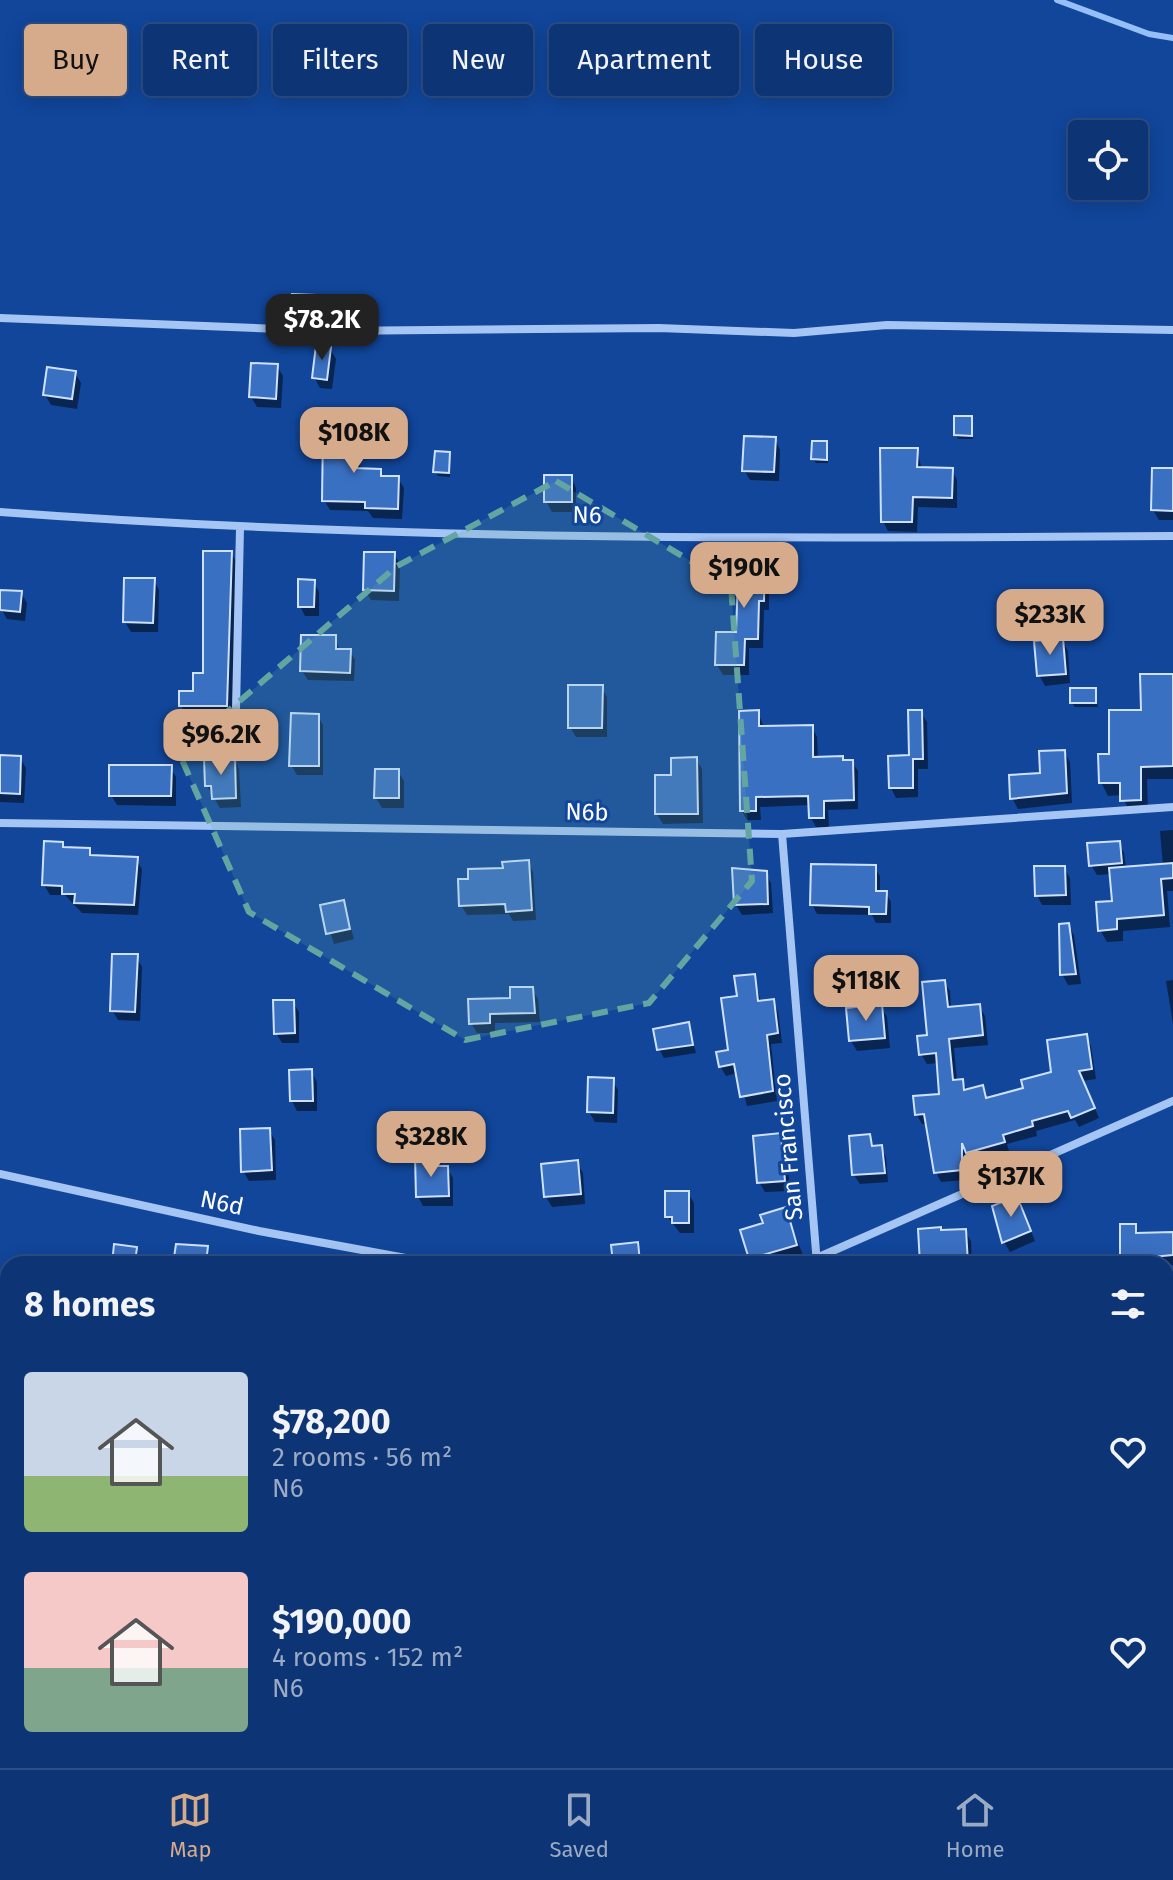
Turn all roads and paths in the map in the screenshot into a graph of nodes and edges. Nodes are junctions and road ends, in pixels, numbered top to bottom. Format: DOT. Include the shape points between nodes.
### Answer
graph roads {
  1 [pos="0,318"];
  2 [pos="1173,330"];
  3 [pos="0,512"];
  4 [pos="240,528"];
  5 [pos="1173,536"];
  6 [pos="236,709"];
  7 [pos="1173,807"];
  8 [pos="0,823"];
  9 [pos="782,834"];
  10 [pos="1173,1101"];
  11 [pos="0,1174"];
  12 [pos="395,1256"];
  13 [pos="817,1256"];
  14 [pos="828,1256"];
  1 -- 2 [label="street" via="329,331 644,328 794,333 887,325"];
  3 -- 4 [label="street, N6"];
  4 -- 5 [label="street, N6" via="748,539"];
  4 -- 6 [label="street"];
  7 -- 9 [label="street, N6b"];
  8 -- 9 [label="street, N6b"];
  9 -- 13 [label="street, San Francisco"];
  10 -- 14 [label="street"];
  11 -- 12 [label="street, N6d"];
}
